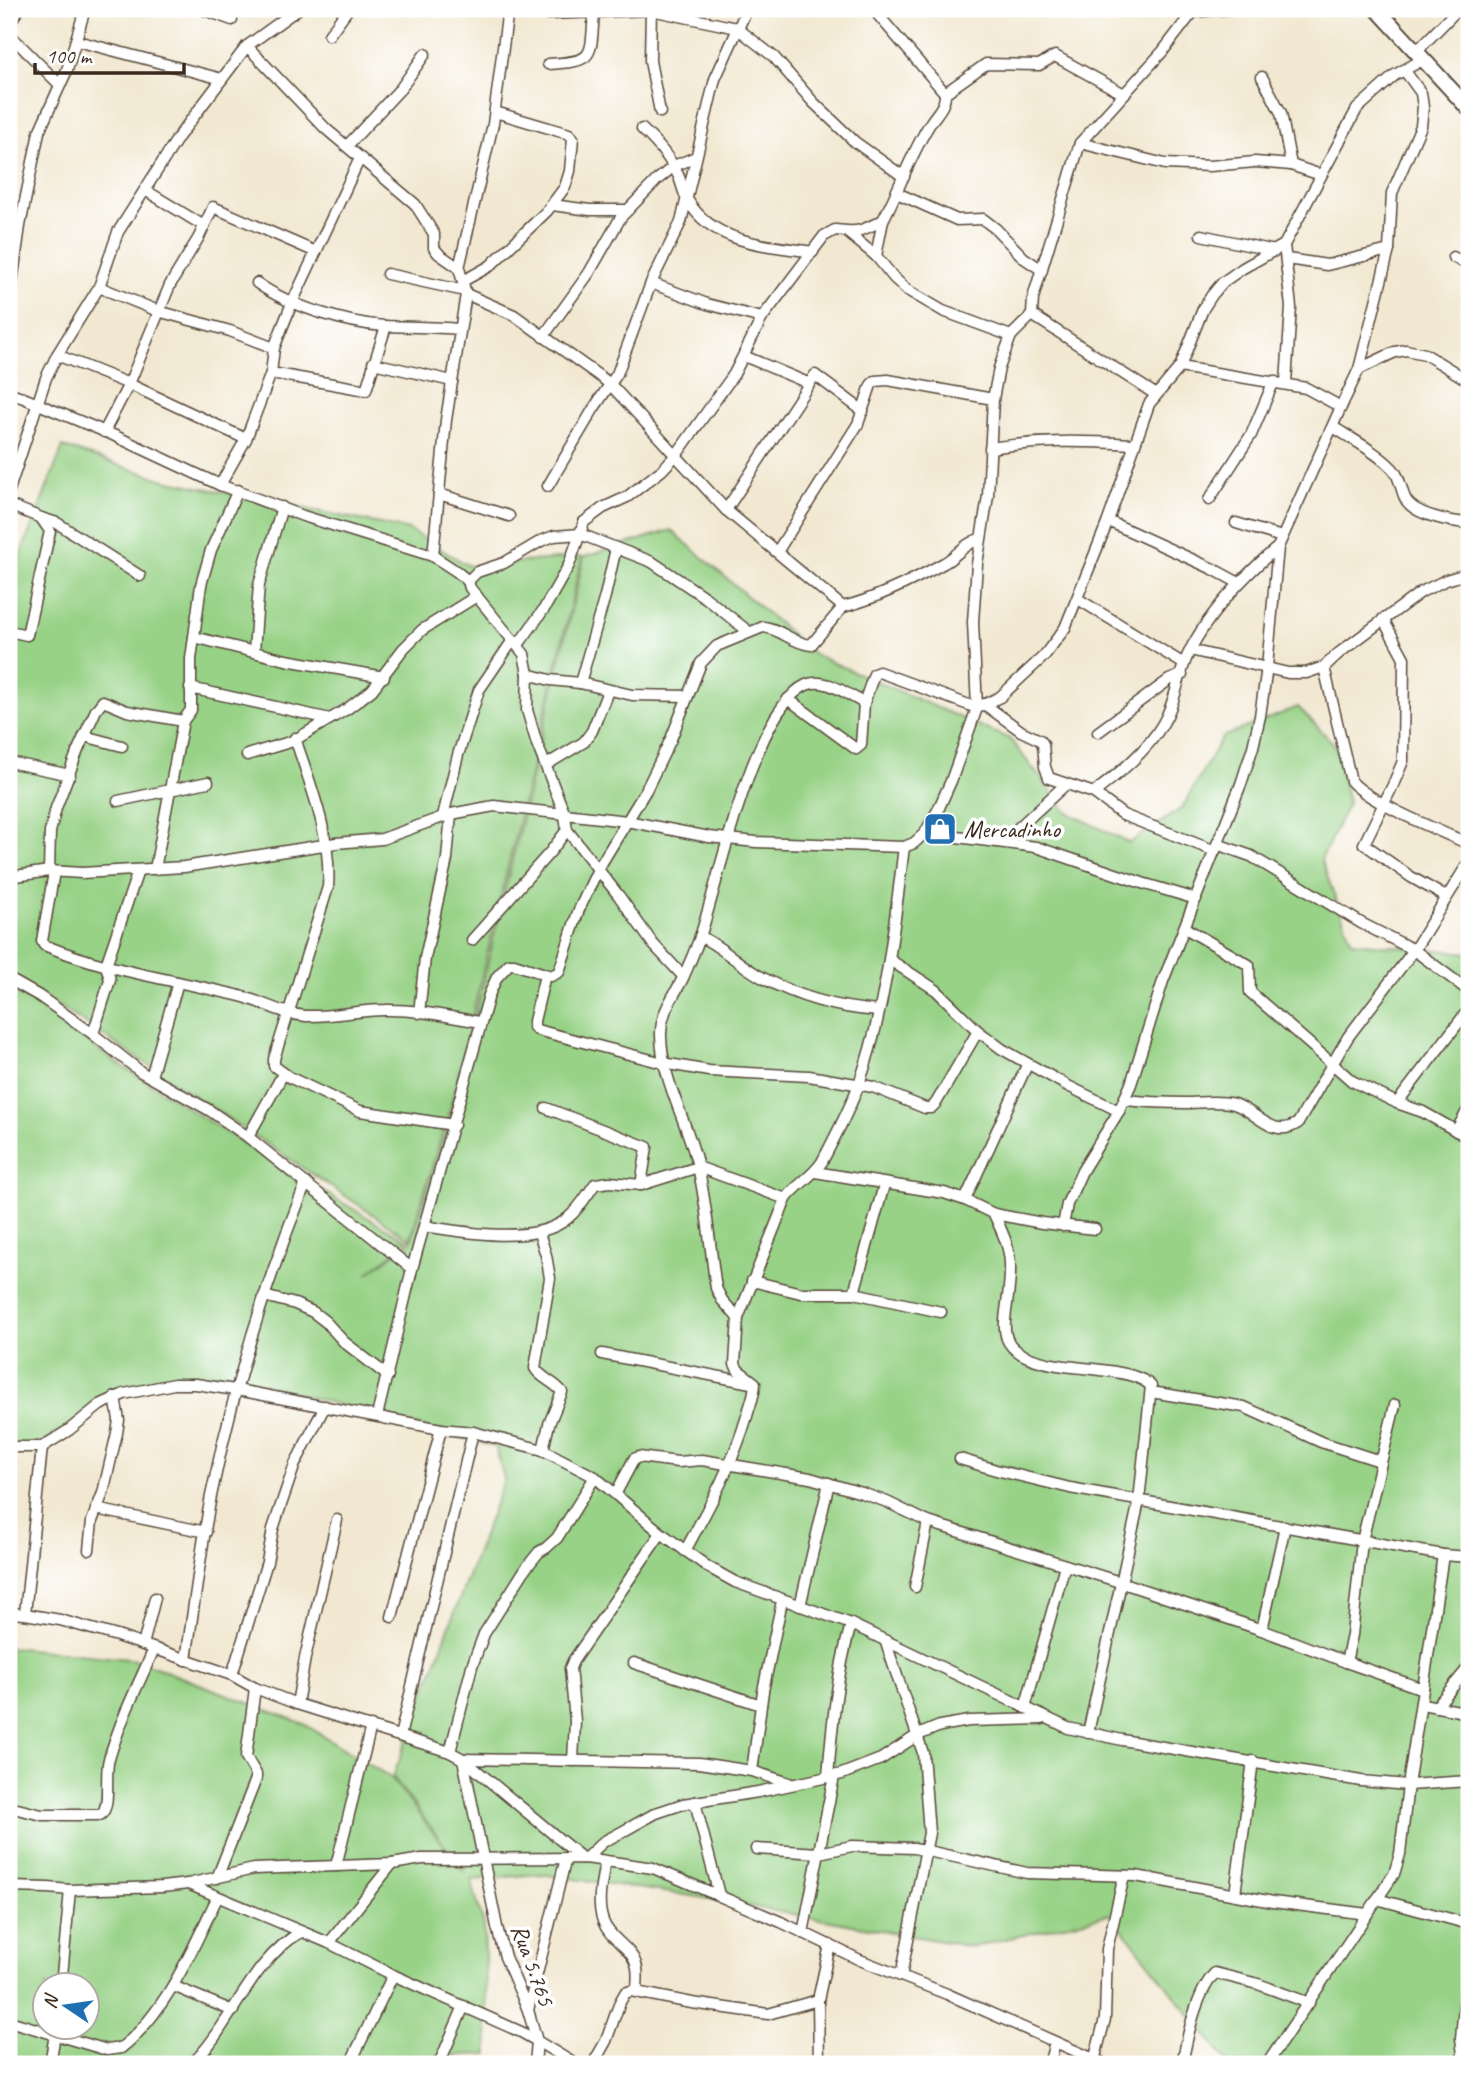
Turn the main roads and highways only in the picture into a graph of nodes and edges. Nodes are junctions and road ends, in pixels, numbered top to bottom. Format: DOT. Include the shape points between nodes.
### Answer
graph roads {
  1 [pos="1377,9"];
  2 [pos="1469,109"];
  1 -- 2 [label="main road"];
}
